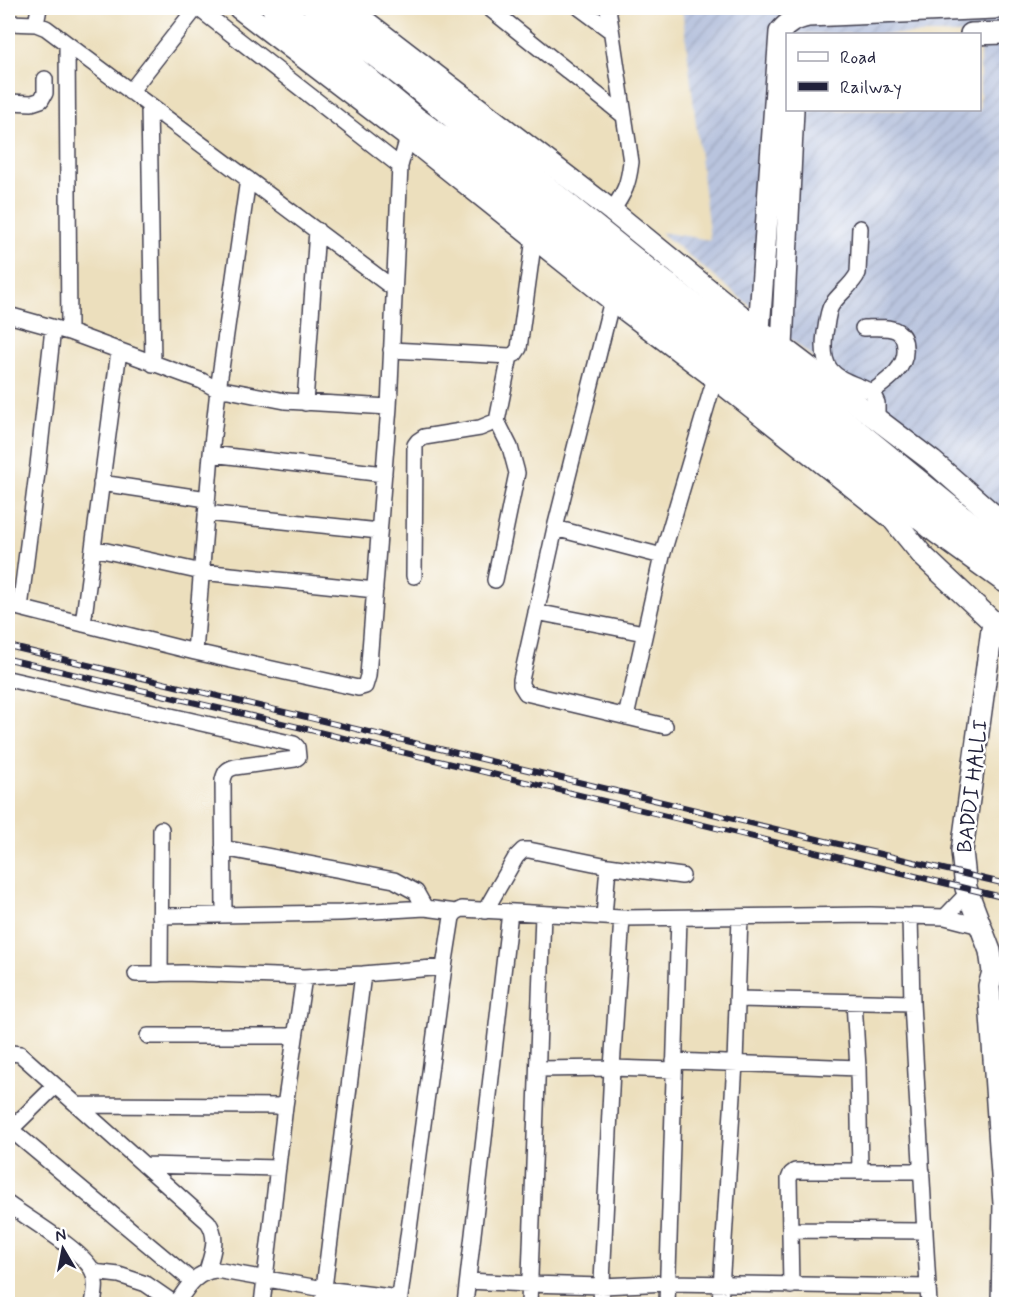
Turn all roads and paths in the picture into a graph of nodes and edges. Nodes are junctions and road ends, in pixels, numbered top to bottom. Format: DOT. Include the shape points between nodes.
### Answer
graph roads {
  1 [pos="39,8"];
  2 [pos="197,8"];
  3 [pos="239,8"];
  4 [pos="276,8"];
  5 [pos="317,8"];
  6 [pos="348,8"];
  7 [pos="363,8"];
  8 [pos="489,8"];
  9 [pos="580,8"];
  10 [pos="608,8"];
  11 [pos="995,8"];
  12 [pos="8,23"];
  13 [pos="36,24"];
  14 [pos="612,31"];
  15 [pos="1006,33"];
  16 [pos="981,34"];
  17 [pos="67,44"];
  18 [pos="45,79"];
  19 [pos="130,92"];
  20 [pos="445,95"];
  21 [pos="8,102"];
  22 [pos="149,105"];
  23 [pos="793,111"];
  24 [pos="624,116"];
  25 [pos="408,137"];
  26 [pos="400,166"];
  27 [pos="248,179"];
  28 [pos="599,192"];
  29 [pos="612,211"];
  30 [pos="860,228"];
  31 [pos="317,230"];
  32 [pos="534,238"];
  33 [pos="393,288"];
  34 [pos="612,300"];
  35 [pos="8,315"];
  36 [pos="53,328"];
  37 [pos="863,328"];
  38 [pos="759,330"];
  39 [pos="69,332"];
  40 [pos="782,347"];
  41 [pos="391,350"];
  42 [pos="118,351"];
  43 [pos="510,356"];
  44 [pos="153,364"];
  45 [pos="715,378"];
  46 [pos="218,390"];
  47 [pos="872,392"];
  48 [pos="305,403"];
  49 [pos="389,407"];
  50 [pos="497,421"];
  51 [pos="873,426"];
  52 [pos="211,454"];
  53 [pos="384,474"];
  54 [pos="101,483"];
  55 [pos="207,506"];
  56 [pos="1006,526"];
  57 [pos="555,528"];
  58 [pos="379,531"];
  59 [pos="93,548"];
  60 [pos="1006,553"];
  61 [pos="662,556"];
  62 [pos="202,572"];
  63 [pos="414,576"];
  64 [pos="1006,579"];
  65 [pos="495,580"];
  66 [pos="375,590"];
  67 [pos="14,606"];
  68 [pos="536,612"];
  69 [pos="83,624"];
  70 [pos="1000,627"];
  71 [pos="644,633"];
  72 [pos="195,652"];
  73 [pos="8,679"];
  74 [pos="626,717"];
  75 [pos="665,726"];
  76 [pos="161,830"];
  77 [pos="224,848"];
  78 [pos="608,866"];
  79 [pos="682,876"];
  80 [pos="968,893"];
  81 [pos="425,908"];
  82 [pos="485,910"];
  83 [pos="456,912"];
  84 [pos="510,912"];
  85 [pos="543,914"];
  86 [pos="224,915"];
  87 [pos="160,916"];
  88 [pos="910,916"];
  89 [pos="604,917"];
  90 [pos="740,917"];
  91 [pos="945,917"];
  92 [pos="622,918"];
  93 [pos="679,918"];
  94 [pos="980,926"];
  95 [pos="998,953"];
  96 [pos="444,967"];
  97 [pos="993,972"];
  98 [pos="136,974"];
  99 [pos="160,974"];
  100 [pos="363,974"];
  101 [pos="304,976"];
  102 [pos="737,999"];
  103 [pos="854,1002"];
  104 [pos="912,1003"];
  105 [pos="148,1036"];
  106 [pos="295,1036"];
  107 [pos="1006,1041"];
  108 [pos="8,1056"];
  109 [pos="735,1063"];
  110 [pos="674,1066"];
  111 [pos="612,1068"];
  112 [pos="858,1068"];
  113 [pos="538,1070"];
  114 [pos="55,1086"];
  115 [pos="76,1105"];
  116 [pos="285,1106"];
  117 [pos="9,1130"];
  118 [pos="144,1165"];
  119 [pos="278,1168"];
  120 [pos="860,1171"];
  121 [pos="922,1171"];
  122 [pos="8,1204"];
  123 [pos="790,1230"];
  124 [pos="925,1231"];
  125 [pos="207,1271"];
  126 [pos="93,1272"];
  127 [pos="264,1277"];
  128 [pos="192,1281"];
  129 [pos="468,1281"];
  130 [pos="668,1283"];
  131 [pos="529,1284"];
  132 [pos="721,1284"];
  133 [pos="602,1286"];
  134 [pos="791,1286"];
  135 [pos="928,1287"];
  136 [pos="323,1297"];
  137 [pos="399,1301"];
  138 [pos="93,1305"];
  139 [pos="175,1305"];
  140 [pos="262,1305"];
  141 [pos="465,1305"];
  142 [pos="529,1305"];
  143 [pos="601,1305"];
  144 [pos="667,1305"];
  145 [pos="720,1305"];
  146 [pos="929,1305"];
  147 [pos="1002,1305"];
  1 -- 13 [label="street"];
  2 -- 19 [label="street"];
  2 -- 26 [label="street"];
  3 -- 25 [label="street"];
  4 -- 64 [label="highway" via="938,530"];
  5 -- 20 [label="highway"];
  6 -- 20 [label="street"];
  7 -- 28 [label="street"];
  8 -- 24 [label="street"];
  9 -- 14 [label="street"];
  10 -- 14 [label="street"];
  11 -- 38 [label="street" via="808,16 785,25 780,32"];
  12 -- 13 [label="street"];
  13 -- 17 [label="street"];
  14 -- 24 [label="street"];
  15 -- 16 [label="street"];
  17 -- 19 [label="street"];
  17 -- 39 [label="street"];
  18 -- 21 [label="street" via="41,100"];
  19 -- 22 [label="street"];
  20 -- 29 [label="street"];
  20 -- 51 [label="highway" via="641,267"];
  22 -- 27 [label="street"];
  22 -- 44 [label="street"];
  23 -- 40 [label="street"];
  24 -- 29 [label="street" via="631,162 629,181"];
  25 -- 26 [label="street"];
  25 -- 32 [label="street"];
  26 -- 33 [label="street"];
  27 -- 31 [label="street"];
  27 -- 46 [label="street"];
  29 -- 38 [label="street"];
  30 -- 47 [label="street" via="858,273 830,308 824,357 834,375"];
  31 -- 33 [label="street"];
  31 -- 48 [label="street"];
  32 -- 34 [label="street"];
  32 -- 43 [label="street" via="519,348"];
  33 -- 41 [label="street"];
  34 -- 45 [label="street"];
  34 -- 57 [label="street"];
  35 -- 36 [label="street"];
  36 -- 39 [label="street"];
  36 -- 67 [label="street" via="38,465"];
  37 -- 47 [label="street" via="890,329 898,332 904,342 904,360"];
  38 -- 40 [label="street"];
  39 -- 42 [label="street"];
  40 -- 51 [label="street"];
  41 -- 43 [label="street"];
  41 -- 49 [label="street"];
  42 -- 44 [label="street"];
  42 -- 54 [label="street"];
  43 -- 50 [label="street"];
  44 -- 46 [label="street"];
  45 -- 61 [label="street"];
  45 -- 70 [label="street" via="892,518 923,556"];
  46 -- 48 [label="street"];
  46 -- 52 [label="street"];
  47 -- 51 [label="street" via="877,403"];
  48 -- 49 [label="street"];
  49 -- 53 [label="street"];
  50 -- 63 [label="street" via="480,428 424,437 415,445"];
  50 -- 65 [label="street" via="517,473"];
  51 -- 56 [label="street" via="932,462"];
  51 -- 60 [label="highway" via="956,514"];
  52 -- 53 [label="street"];
  52 -- 55 [label="street"];
  53 -- 58 [label="street"];
  54 -- 55 [label="street"];
  54 -- 59 [label="street"];
  55 -- 58 [label="street"];
  55 -- 62 [label="street"];
  57 -- 61 [label="street"];
  57 -- 68 [label="street"];
  58 -- 66 [label="street"];
  59 -- 62 [label="street"];
  59 -- 69 [label="street"];
  61 -- 71 [label="street"];
  62 -- 66 [label="street"];
  62 -- 72 [label="street"];
  66 -- 72 [label="street" via="365,686 358,688"];
  67 -- 69 [label="street"];
  68 -- 71 [label="street"];
  68 -- 74 [label="street" via="521,680 526,693"];
  69 -- 72 [label="street"];
  70 -- 80 [label="street, BADDI HALLI" via="962,850"];
  71 -- 74 [label="street"];
  73 -- 77 [label="street" via="294,744 298,757 295,759 235,767 225,772"];
  74 -- 75 [label="street"];
  76 -- 87 [label="street"];
  77 -- 81 [label="street" via="394,880 417,892"];
  77 -- 86 [label="street"];
  78 -- 79 [label="street"];
  78 -- 82 [label="street" via="523,850"];
  78 -- 89 [label="street"];
  80 -- 91 [label="street"];
  80 -- 94 [label="street, BADDI HALLI"];
  81 -- 83 [label="street"];
  81 -- 86 [label="street"];
  82 -- 83 [label="street"];
  82 -- 84 [label="street"];
  83 -- 96 [label="street" via="452,916"];
  84 -- 85 [label="street"];
  84 -- 129 [label="street"];
  85 -- 89 [label="street"];
  85 -- 113 [label="street"];
  86 -- 87 [label="street"];
  87 -- 99 [label="street"];
  88 -- 90 [label="street"];
  88 -- 91 [label="street"];
  88 -- 104 [label="street"];
  89 -- 92 [label="street"];
  90 -- 93 [label="street"];
  90 -- 102 [label="street"];
  91 -- 94 [label="street"];
  92 -- 93 [label="street"];
  92 -- 111 [label="street"];
  93 -- 110 [label="street"];
  94 -- 95 [label="street, BADDI HALLI"];
  95 -- 97 [label="street, BADDI HALLI"];
  96 -- 100 [label="street"];
  96 -- 137 [label="street"];
  97 -- 107 [label="street" via="1003,987"];
  97 -- 147 [label="street, BADDI HALLI" via="989,986 1004,1204"];
  98 -- 99 [label="street"];
  99 -- 101 [label="street"];
  100 -- 101 [label="street"];
  100 -- 136 [label="street"];
  101 -- 106 [label="street"];
  102 -- 103 [label="street"];
  102 -- 109 [label="street"];
  103 -- 104 [label="street"];
  103 -- 112 [label="street"];
  104 -- 121 [label="street"];
  105 -- 106 [label="street"];
  106 -- 116 [label="street"];
  108 -- 114 [label="street" via="20,1054"];
  109 -- 110 [label="street"];
  109 -- 112 [label="street"];
  109 -- 132 [label="street"];
  110 -- 111 [label="street"];
  110 -- 130 [label="street"];
  111 -- 113 [label="street"];
  111 -- 133 [label="street"];
  112 -- 120 [label="street"];
  113 -- 131 [label="street"];
  114 -- 115 [label="street"];
  114 -- 117 [label="street"];
  115 -- 116 [label="street"];
  115 -- 118 [label="street"];
  116 -- 119 [label="street"];
  117 -- 128 [label="street"];
  118 -- 119 [label="street"];
  118 -- 125 [label="street" via="212,1228 214,1248"];
  119 -- 127 [label="street"];
  120 -- 121 [label="street"];
  120 -- 123 [label="street" via="791,1174"];
  121 -- 124 [label="street"];
  122 -- 126 [label="street" via="77,1252"];
  123 -- 124 [label="street"];
  123 -- 134 [label="street"];
  124 -- 135 [label="street"];
  125 -- 127 [label="street"];
  125 -- 128 [label="street"];
  126 -- 138 [label="street" via="97,1287"];
  126 -- 139 [label="street" via="146,1284"];
  127 -- 136 [label="street"];
  127 -- 140 [label="street"];
  128 -- 139 [label="street"];
  129 -- 131 [label="street"];
  129 -- 141 [label="street"];
  130 -- 132 [label="street"];
  130 -- 133 [label="street"];
  130 -- 144 [label="street"];
  131 -- 133 [label="street"];
  131 -- 142 [label="street"];
  132 -- 134 [label="street"];
  132 -- 145 [label="street"];
  133 -- 143 [label="street"];
  134 -- 135 [label="street"];
  135 -- 146 [label="street"];
  136 -- 137 [label="street"];
}
